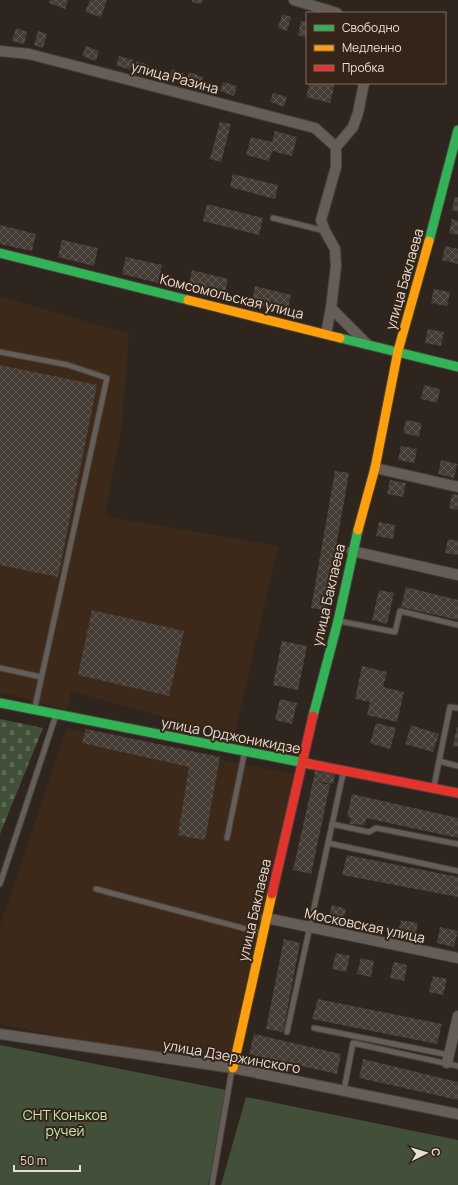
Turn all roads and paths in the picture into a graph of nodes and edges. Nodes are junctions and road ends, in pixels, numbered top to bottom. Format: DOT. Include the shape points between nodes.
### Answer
graph roads {
  1 [pos="294,0"];
  2 [pos="334,12"];
  3 [pos="0,51"];
  4 [pos="364,84"];
  5 [pos="458,130"];
  6 [pos="336,147"];
  7 [pos="455,162"];
  8 [pos="273,218"];
  9 [pos="325,231"];
  10 [pos="0,253"];
  11 [pos="332,308"];
  12 [pos="326,334"];
  13 [pos="367,344"];
  14 [pos="398,351"];
  15 [pos="0,352"];
  16 [pos="458,367"];
  17 [pos="375,468"];
  18 [pos="458,487"];
  19 [pos="352,551"];
  20 [pos="458,575"];
  21 [pos="338,621"];
  22 [pos="458,625"];
  23 [pos="0,668"];
  24 [pos="41,677"];
  25 [pos="0,703"];
  26 [pos="458,708"];
  27 [pos="34,710"];
  28 [pos="56,715"];
  29 [pos="244,752"];
  30 [pos="439,761"];
  31 [pos="301,762"];
  32 [pos="458,766"];
  33 [pos="344,771"];
  34 [pos="433,789"];
  35 [pos="458,794"];
  36 [pos="332,824"];
  37 [pos="227,838"];
  38 [pos="328,843"];
  39 [pos="458,844"];
  40 [pos="458,871"];
  41 [pos="0,884"];
  42 [pos="96,889"];
  43 [pos="266,918"];
  44 [pos="309,928"];
  45 [pos="262,934"];
  46 [pos="458,958"];
  47 [pos="458,1016"];
  48 [pos="314,1028"];
  49 [pos="287,1032"];
  50 [pos="0,1034"];
  51 [pos="448,1059"];
  52 [pos="458,1066"];
  53 [pos="233,1068"];
  54 [pos="344,1090"];
  55 [pos="458,1114"];
  56 [pos="212,1185"];
  1 -- 2 [label="street"];
  3 -- 6 [label="street, улица Разина" via="29,54 315,128"];
  4 -- 6 [label="street" via="353,127"];
  5 -- 7 [label="street, улица Баклаева"];
  6 -- 9 [label="street" via="336,167 321,220"];
  7 -- 14 [label="street, улица Баклаева"];
  8 -- 9 [label="lane"];
  9 -- 11 [label="street" via="335,249"];
  10 -- 12 [label="street, Комсомольская улица"];
  11 -- 12 [label="street"];
  11 -- 13 [label="street"];
  12 -- 13 [label="street, Комсомольская улица"];
  13 -- 14 [label="street, Комсомольская улица"];
  14 -- 16 [label="street, Комсомольская улица"];
  14 -- 17 [label="street, улица Баклаева"];
  15 -- 24 [label="lane" via="68,365 108,378"];
  17 -- 18 [label="street"];
  17 -- 19 [label="street, улица Баклаева"];
  19 -- 20 [label="street"];
  19 -- 21 [label="street, улица Баклаева"];
  21 -- 22 [label="lane" via="395,632 400,611"];
  21 -- 31 [label="street, улица Баклаева"];
  23 -- 24 [label="lane"];
  24 -- 27 [label="lane"];
  25 -- 27 [label="street, улица Орджоникидзе"];
  26 -- 30 [label="lane" via="450,707"];
  27 -- 28 [label="street, улица Орджоникидзе"];
  28 -- 29 [label="street, улица Орджоникидзе"];
  28 -- 41 [label="lane"];
  29 -- 31 [label="street, улица Орджоникидзе"];
  29 -- 37 [label="lane"];
  30 -- 32 [label="lane"];
  30 -- 34 [label="lane"];
  31 -- 33 [label="street, улица Орджоникидзе"];
  31 -- 43 [label="street, улица Баклаева"];
  33 -- 34 [label="street, улица Орджоникидзе"];
  33 -- 36 [label="lane"];
  34 -- 35 [label="street, улица Орджоникидзе"];
  36 -- 38 [label="lane"];
  36 -- 39 [label="lane" via="369,832 376,828"];
  38 -- 40 [label="lane"];
  38 -- 44 [label="lane"];
  42 -- 45 [label="lane"];
  43 -- 44 [label="street, Московская улица"];
  43 -- 45 [label="street, улица Баклаева"];
  44 -- 46 [label="street, Московская улица"];
  44 -- 49 [label="lane"];
  45 -- 53 [label="street, улица Баклаева"];
  47 -- 51 [label="street"];
  48 -- 51 [label="lane"];
  50 -- 53 [label="street, улица Дзержинского"];
  51 -- 52 [label="lane"];
  51 -- 54 [label="lane" via="353,1043"];
  53 -- 54 [label="street, улица Дзержинского"];
  53 -- 56 [label="lane"];
  54 -- 55 [label="street, улица Дзержинского"];
}
